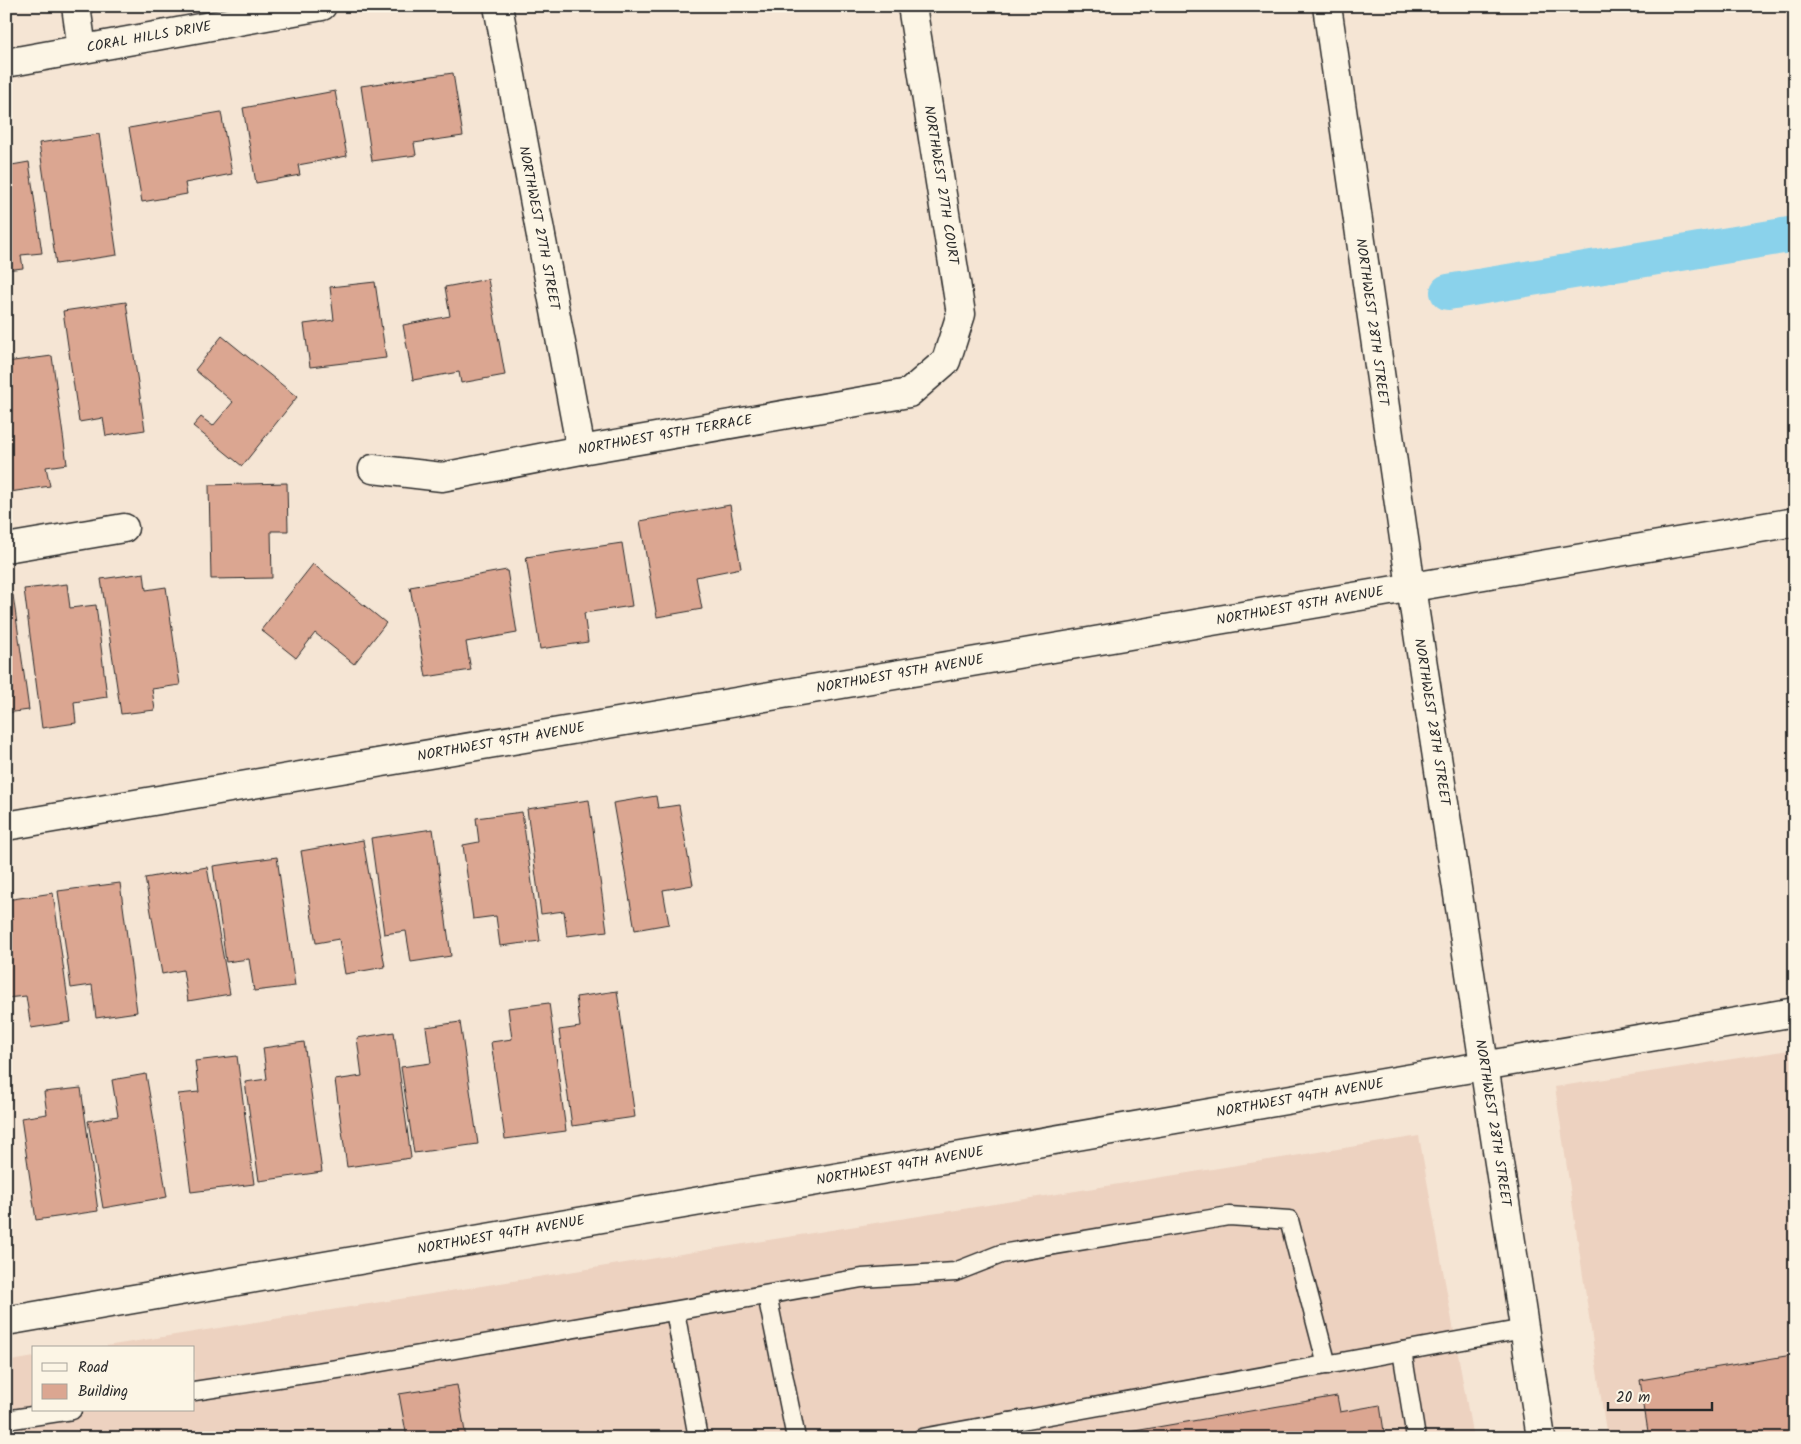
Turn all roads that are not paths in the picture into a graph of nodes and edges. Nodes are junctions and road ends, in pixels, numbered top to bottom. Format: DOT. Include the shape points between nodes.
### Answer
graph roads {
  1 [pos="76,6"];
  2 [pos="322,6"];
  3 [pos="498,6"];
  4 [pos="912,6"];
  5 [pos="1327,6"];
  6 [pos="82,49"];
  7 [pos="6,63"];
  8 [pos="946,361"];
  9 [pos="581,450"];
  10 [pos="374,469"];
  11 [pos="1795,522"];
  12 [pos="124,528"];
  13 [pos="6,548"];
  14 [pos="1411,586"];
  15 [pos="6,826"];
  16 [pos="1795,1012"];
  17 [pos="1484,1066"];
  18 [pos="768,1294"];
  19 [pos="675,1311"];
  20 [pos="6,1321"];
  21 [pos="1524,1329"];
  22 [pos="1402,1351"];
  23 [pos="1327,1365"];
  24 [pos="195,1391"];
  25 [pos="59,1412"];
  26 [pos="6,1420"];
  27 [pos="1009,1430"];
  28 [pos="698,1438"];
  29 [pos="796,1438"];
  30 [pos="922,1438"];
  31 [pos="1416,1438"];
  32 [pos="1541,1438"];
  1 -- 6 [label="street"];
  2 -- 6 [label="street, CORAL HILLS DRIVE"];
  3 -- 9 [label="street, NORTHWEST 27TH STREET"];
  4 -- 8 [label="street, NORTHWEST 27TH COURT" via="961,314"];
  5 -- 14 [label="street, NORTHWEST 28TH STREET"];
  6 -- 7 [label="street, CORAL HILLS DRIVE"];
  8 -- 9 [label="street, NORTHWEST 95TH TERRACE" via="909,392"];
  9 -- 10 [label="street, NORTHWEST 95TH TERRACE" via="442,478"];
  11 -- 14 [label="street, NORTHWEST 95TH AVENUE"];
  12 -- 13 [label="street"];
  14 -- 15 [label="street, NORTHWEST 95TH AVENUE"];
  14 -- 17 [label="street, NORTHWEST 28TH STREET"];
  16 -- 17 [label="street, NORTHWEST 94TH AVENUE"];
  17 -- 20 [label="street, NORTHWEST 94TH AVENUE"];
  17 -- 21 [label="street, NORTHWEST 28TH STREET"];
  18 -- 19 [label="lane"];
  18 -- 23 [label="lane" via="862,1278 955,1272 1002,1254 1229,1216 1289,1220"];
  18 -- 29 [label="lane"];
  19 -- 24 [label="lane"];
  19 -- 28 [label="lane"];
  21 -- 22 [label="lane"];
  21 -- 32 [label="street, NORTHWEST 28TH STREET"];
  22 -- 23 [label="lane"];
  22 -- 31 [label="lane"];
  23 -- 27 [label="lane"];
  25 -- 26 [label="lane"];
  27 -- 30 [label="lane"];
}
